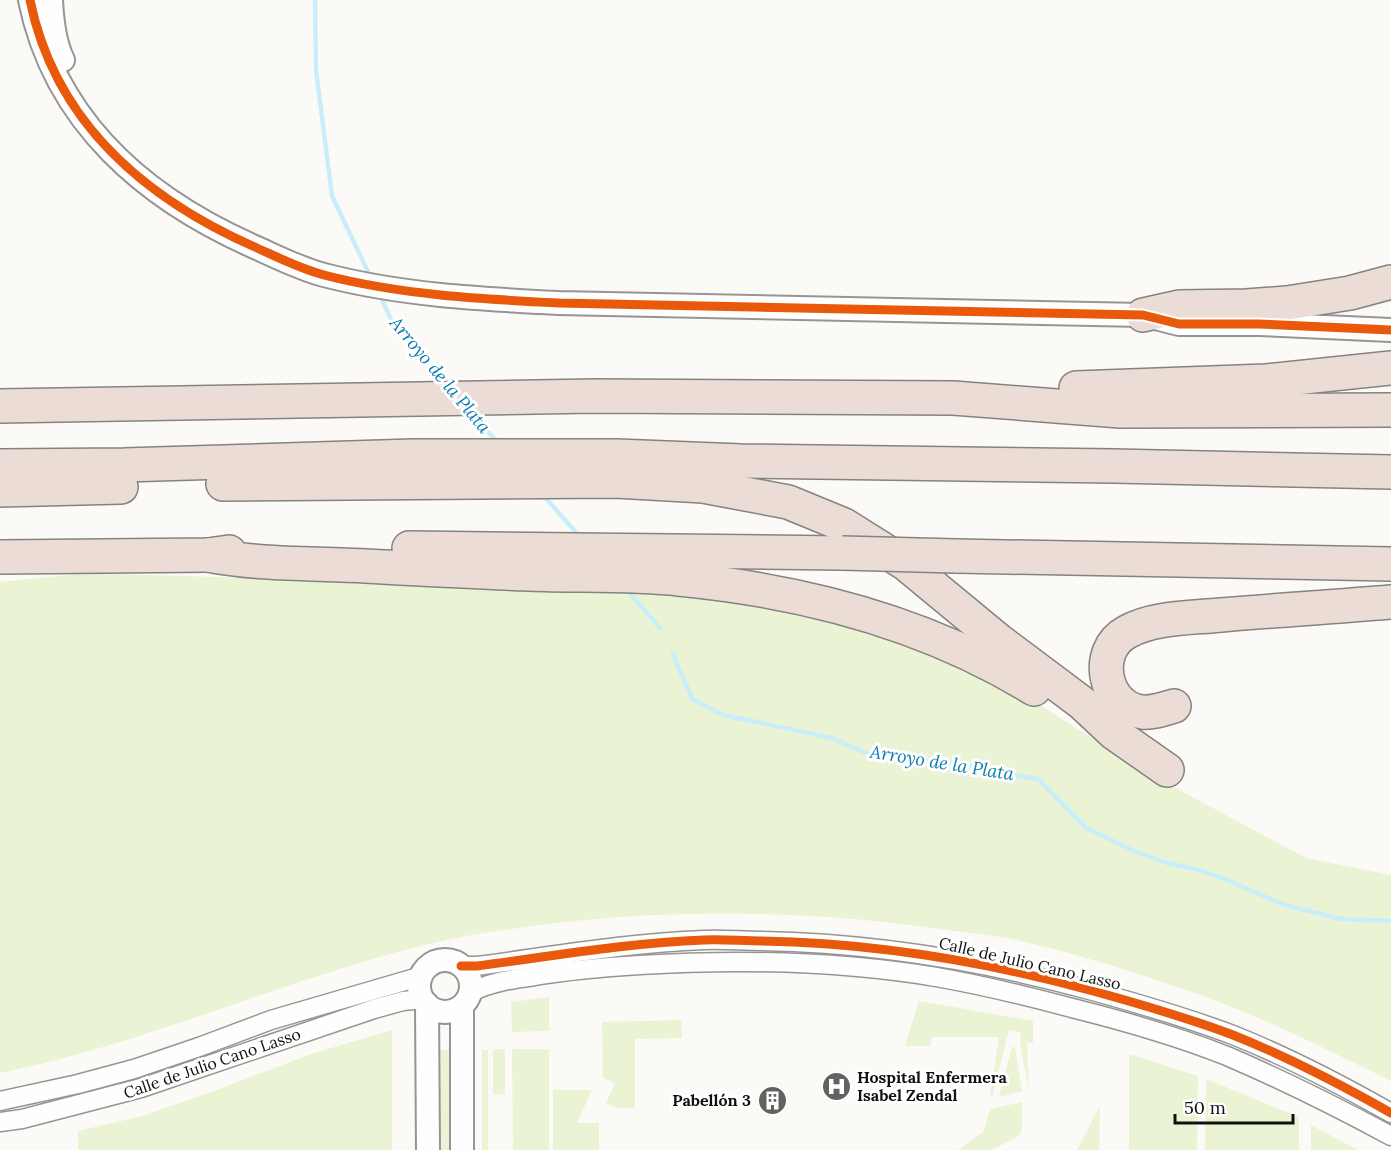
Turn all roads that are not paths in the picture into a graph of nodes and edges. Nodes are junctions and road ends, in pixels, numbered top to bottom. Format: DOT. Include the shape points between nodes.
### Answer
graph roads {
  1 [pos="30,0"];
  2 [pos="51,0"];
  3 [pos="99,138"];
  4 [pos="1391,282"];
  5 [pos="1143,315"];
  6 [pos="1391,330"];
  7 [pos="1391,368"];
  8 [pos="953,398"];
  9 [pos="0,406"];
  10 [pos="1391,410"];
  11 [pos="0,466"];
  12 [pos="616,469"];
  13 [pos="1391,472"];
  14 [pos="0,490"];
  15 [pos="0,557"];
  16 [pos="528,561"];
  17 [pos="1391,564"];
  18 [pos="1391,602"];
  19 [pos="1174,706"];
  20 [pos="1114,733"];
  21 [pos="1167,770"];
  22 [pos="461,966"];
  23 [pos="422,976"];
  24 [pos="466,999"];
  25 [pos="425,1002"];
  26 [pos="0,1101"];
  27 [pos="1391,1113"];
  28 [pos="0,1122"];
  29 [pos="1391,1136"];
  30 [pos="428,1150"];
  31 [pos="462,1150"];
  1 -- 3 [label="street" via="45,54 66,94"];
  2 -- 3 [label="street" via="59,52"];
  3 -- 5 [label="street" via="151,189 185,212 245,243 323,275 395,290 559,303"];
  4 -- 5 [label="highway" via="1287,303 1179,307"];
  5 -- 6 [label="street" via="1179,324"];
  7 -- 8 [label="highway" via="1266,381"];
  8 -- 9 [label="highway" via="594,396"];
  8 -- 10 [label="highway" via="1120,411"];
  11 -- 12 [label="highway" via="413,456"];
  12 -- 13 [label="highway" via="741,461"];
  12 -- 14 [label="highway" via="447,481"];
  12 -- 20 [label="highway" via="788,502 844,525 906,564"];
  15 -- 16 [label="highway" via="208,555 235,560"];
  16 -- 17 [label="highway, bridge" via="655,549"];
  16 -- 20 [label="highway" via="744,586 848,608 957,648"];
  18 -- 19 [label="highway" via="1182,619 1141,626 1119,637 1108,651 1106,662 1114,695 1127,707 1142,711"];
  20 -- 21 [label="highway"];
  22 -- 23 [label="street" via="439,961"];
  22 -- 24 [label="street" via="470,978"];
  22 -- 27 [label="street, Calle de Julio Cano Lasso" via="620,946 705,940 873,947 940,957 1050,979 1209,1026 1328,1077"];
  23 -- 25 [label="street"];
  23 -- 26 [label="street, Calle de Julio Cano Lasso" via="271,1020 134,1069"];
  24 -- 25 [label="street" via="456,1010 441,1012"];
  24 -- 29 [label="street, Calle de Julio Cano Lasso" via="506,980 618,966 703,961 799,963 935,977 1117,1019 1209,1050 1318,1097"];
  24 -- 31 [label="street"];
  25 -- 28 [label="street, Calle de Julio Cano Lasso" via="403,1001 374,1009 141,1088"];
  25 -- 30 [label="street"];
}
